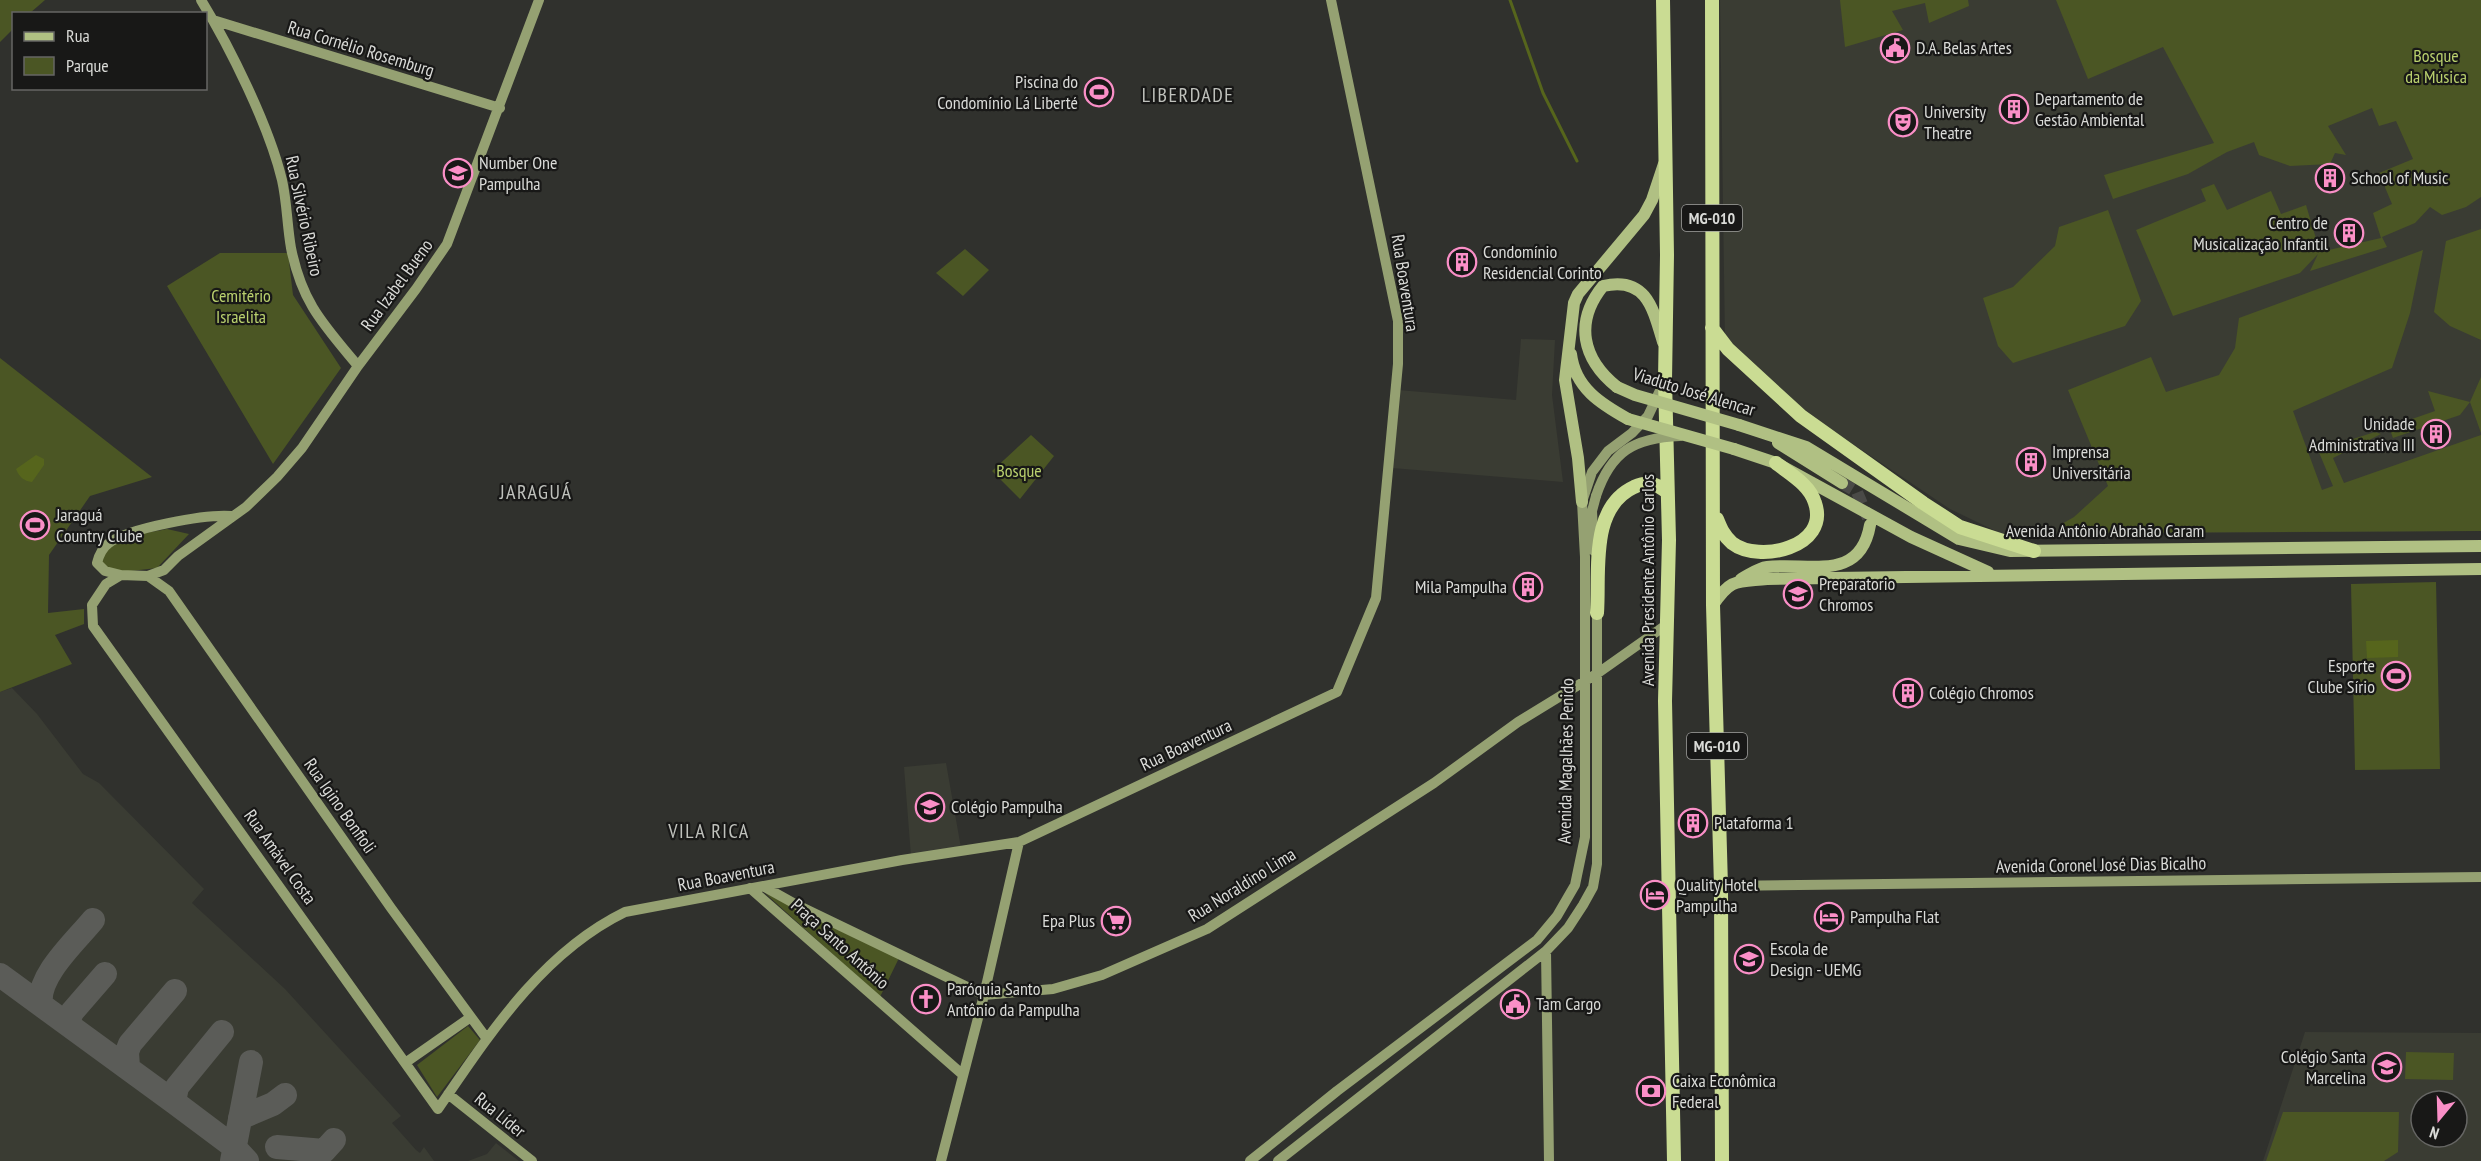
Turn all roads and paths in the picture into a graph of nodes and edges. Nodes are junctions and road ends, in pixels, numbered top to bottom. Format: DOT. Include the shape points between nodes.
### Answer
graph roads {
  1 [pos="201,0"];
  2 [pos="539,0"];
  3 [pos="1331,0"];
  4 [pos="1663,0"];
  5 [pos="1712,0"];
  6 [pos="213,20"];
  7 [pos="226,24"];
  8 [pos="220,35"];
  9 [pos="500,108"];
  10 [pos="1666,160"];
  11 [pos="1712,328"];
  12 [pos="1569,338"];
  13 [pos="1665,348"];
  14 [pos="358,366"];
  15 [pos="1665,380"];
  16 [pos="1759,431"];
  17 [pos="1688,436"];
  18 [pos="1776,464"];
  19 [pos="1842,483"];
  20 [pos="1667,492"];
  21 [pos="1582,502"];
  22 [pos="1715,514"];
  23 [pos="231,516"];
  24 [pos="1870,525"];
  25 [pos="2481,546"];
  26 [pos="2034,551"];
  27 [pos="2481,569"];
  28 [pos="164,570"];
  29 [pos="121,575"];
  30 [pos="2009,575"];
  31 [pos="148,576"];
  32 [pos="1737,582"];
  33 [pos="169,591"];
  34 [pos="1713,605"];
  35 [pos="1597,613"];
  36 [pos="1666,625"];
  37 [pos="1598,673"];
  38 [pos="1585,681"];
  39 [pos="1019,842"];
  40 [pos="2481,877"];
  41 [pos="763,886"];
  42 [pos="1720,886"];
  43 [pos="750,888"];
  44 [pos="1546,951"];
  45 [pos="984,996"];
  46 [pos="471,1017"];
  47 [pos="487,1039"];
  48 [pos="405,1063"];
  49 [pos="962,1074"];
  50 [pos="448,1094"];
  51 [pos="438,1109"];
  52 [pos="532,1161"];
  53 [pos="941,1161"];
  54 [pos="1250,1161"];
  55 [pos="1278,1161"];
  56 [pos="1549,1161"];
  57 [pos="1674,1161"];
  58 [pos="1722,1161"];
  1 -- 6 [label="street, Rua Silvério Ribeiro"];
  2 -- 9 [label="street, Rua Izabel Bueno"];
  3 -- 39 [label="street, Rua Boaventura" via="1398,321 1398,364 1376,598 1337,692"];
  4 -- 10 [label="highway, Avenida Presidente Antônio Carlos / MG-010"];
  5 -- 11 [label="highway, MG-010"];
  6 -- 7 [label="street, Rua Cornélio Rosemburg"];
  6 -- 8 [label="street, Rua Silvério Ribeiro"];
  7 -- 8 [label="street"];
  7 -- 9 [label="street, Rua Cornélio Rosemburg"];
  8 -- 14 [label="street, Rua Silvério Ribeiro" via="264,125 282,180 297,277 311,309"];
  9 -- 14 [label="street, Rua Izabel Bueno" via="447,244"];
  10 -- 12 [label="main road" via="1644,215 1578,294"];
  10 -- 13 [label="highway, Avenida Presidente Antônio Carlos / MG-010"];
  11 -- 22 [label="highway, MG-010"];
  11 -- 26 [label="highway" via="1728,349 1801,416 1923,503 1960,527"];
  12 -- 17 [label="main road, bridge" via="1572,363 1592,397 1628,419"];
  12 -- 21 [label="main road" via="1565,380"];
  13 -- 15 [label="highway, Avenida Presidente Antônio Carlos / MG-010"];
  13 -- 16 [label="main road, Viaduto José Alencar, bridge" via="1653,308 1639,289 1625,284 1602,286 1588,309 1586,339 1594,364 1603,375 1635,396"];
  14 -- 23 [label="street, Rua Izabel Bueno" via="296,455 259,496"];
  15 -- 20 [label="highway, Avenida Presidente Antônio Carlos / MG-010"];
  15 -- 21 [label="street, Avenida Magalhães Penido" via="1647,416 1608,451 1592,472"];
  16 -- 19 [label="main road"];
  16 -- 26 [label="main road, Avenida Antônio Abrahão Caram" via="1806,447 1959,539 2010,551"];
  17 -- 18 [label="main road, bridge"];
  17 -- 35 [label="street, Avenida Magalhães Penido, bridge" via="1651,437 1624,451 1611,465 1592,511"];
  18 -- 22 [label="highway" via="1806,487 1816,503 1816,520 1808,537 1793,548 1739,547 1723,534"];
  18 -- 30 [label="main road" via="1982,571"];
  20 -- 35 [label="highway" via="1655,483 1643,483 1614,501 1602,532"];
  20 -- 36 [label="highway, Avenida Presidente Antônio Carlos / MG-010"];
  21 -- 38 [label="street, Avenida Magalhães Penido"];
  22 -- 34 [label="highway, MG-010"];
  23 -- 28 [label="street, Rua Izabel Bueno"];
  23 -- 29 [label="street" via="216,514 125,534 107,544 97,563 105,571"];
  24 -- 32 [label="main road" via="1856,558 1839,566 1764,567"];
  25 -- 26 [label="main road, Avenida Antônio Abrahão Caram"];
  27 -- 30 [label="main road"];
  28 -- 31 [label="street, Rua Izabel Bueno"];
  28 -- 33 [label="street, Rua Igino Bonfioli"];
  29 -- 31 [label="street"];
  29 -- 48 [label="street, Rua Amável Costa" via="98,594 92,605 93,626"];
  30 -- 32 [label="main road"];
  31 -- 33 [label="street, Rua Igino Bonfioli"];
  32 -- 34 [label="main road" via="1725,587"];
  33 -- 46 [label="street, Rua Igino Bonfioli"];
  34 -- 42 [label="highway, MG-010"];
  35 -- 37 [label="street, Avenida Magalhães Penido"];
  36 -- 37 [label="street, Rua Noraldino Lima"];
  36 -- 57 [label="highway, Avenida Presidente Antônio Carlos / MG-010"];
  37 -- 38 [label="street, Rua Noraldino Lima"];
  37 -- 44 [label="street, Avenida Magalhães Penido" via="1599,837 1593,887 1568,928"];
  38 -- 45 [label="street, Rua Noraldino Lima" via="1207,929 1102,975 1053,989"];
  38 -- 54 [label="street, Avenida Magalhães Penido" via="1585,837 1575,885 1557,916 1537,940"];
  39 -- 41 [label="street, Rua Boaventura"];
  39 -- 45 [label="street"];
  40 -- 42 [label="street, Avenida Coronel José Dias Bicalho"];
  41 -- 43 [label="street, Rua Boaventura"];
  41 -- 45 [label="street"];
  42 -- 58 [label="highway, MG-010"];
  43 -- 47 [label="street, Rua Boaventura" via="625,912 605,922 528,985"];
  43 -- 49 [label="street, Praça Santo Antônio"];
  44 -- 55 [label="street, Avenida Magalhães Penido"];
  44 -- 56 [label="street"];
  45 -- 49 [label="street"];
  46 -- 47 [label="street, Rua Igino Bonfioli"];
  46 -- 48 [label="street"];
  47 -- 50 [label="street, Rua Boaventura"];
  48 -- 51 [label="street, Rua Amável Costa"];
  49 -- 53 [label="street"];
  50 -- 51 [label="street, Rua Boaventura"];
  50 -- 52 [label="street, Rua Líder"];
}
